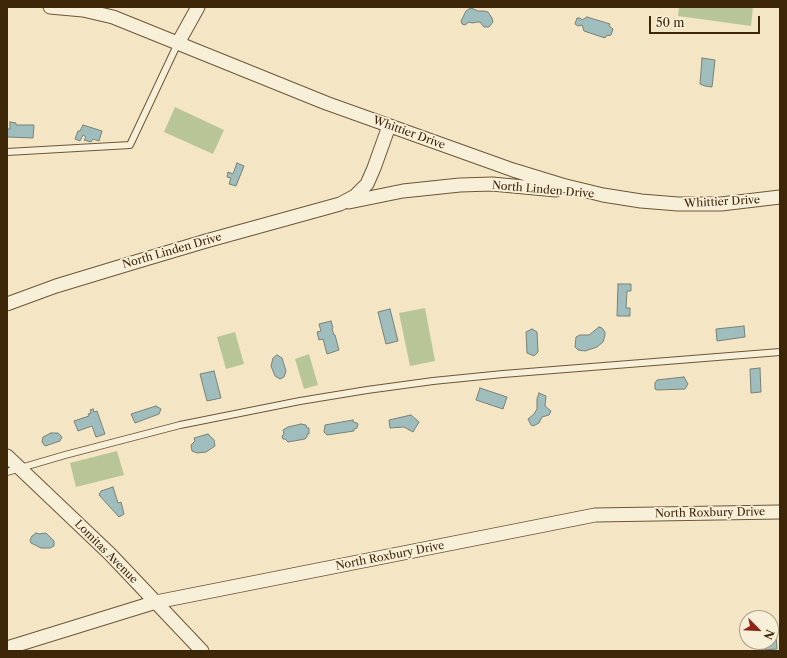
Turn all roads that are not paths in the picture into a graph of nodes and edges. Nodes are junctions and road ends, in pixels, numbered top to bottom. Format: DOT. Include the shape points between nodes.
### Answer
graph roads {
  1 [pos="50,7"];
  2 [pos="198,7"];
  3 [pos="178,43"];
  4 [pos="389,126"];
  5 [pos="7,152"];
  6 [pos="603,195"];
  7 [pos="780,197"];
  8 [pos="340,204"];
  9 [pos="7,304"];
  10 [pos="780,352"];
  11 [pos="7,456"];
  12 [pos="20,468"];
  13 [pos="7,472"];
  14 [pos="780,512"];
  15 [pos="156,602"];
  16 [pos="7,648"];
  17 [pos="202,651"];
  1 -- 3 [label="street, Whittier Drive" via="84,10 113,17"];
  2 -- 3 [label="street"];
  3 -- 4 [label="street, Whittier Drive" via="275,84"];
  3 -- 5 [label="lane" via="130,144"];
  4 -- 6 [label="street, Whittier Drive" via="512,170"];
  4 -- 8 [label="street, North Linden Drive" via="367,184 356,196"];
  6 -- 7 [label="street, Whittier Drive" via="678,204 721,204"];
  6 -- 8 [label="street, North Linden Drive" via="527,186 460,185 403,191"];
  8 -- 9 [label="street, North Linden Drive" via="139,260"];
  10 -- 12 [label="lane" via="541,370 367,390 180,425"];
  11 -- 12 [label="street, Lomitas Avenue"];
  12 -- 13 [label="lane"];
  12 -- 15 [label="street, Lomitas Avenue"];
  14 -- 15 [label="street, North Roxbury Drive" via="595,515"];
  15 -- 16 [label="street, North Roxbury Drive"];
  15 -- 17 [label="street, Lomitas Avenue"];
}
